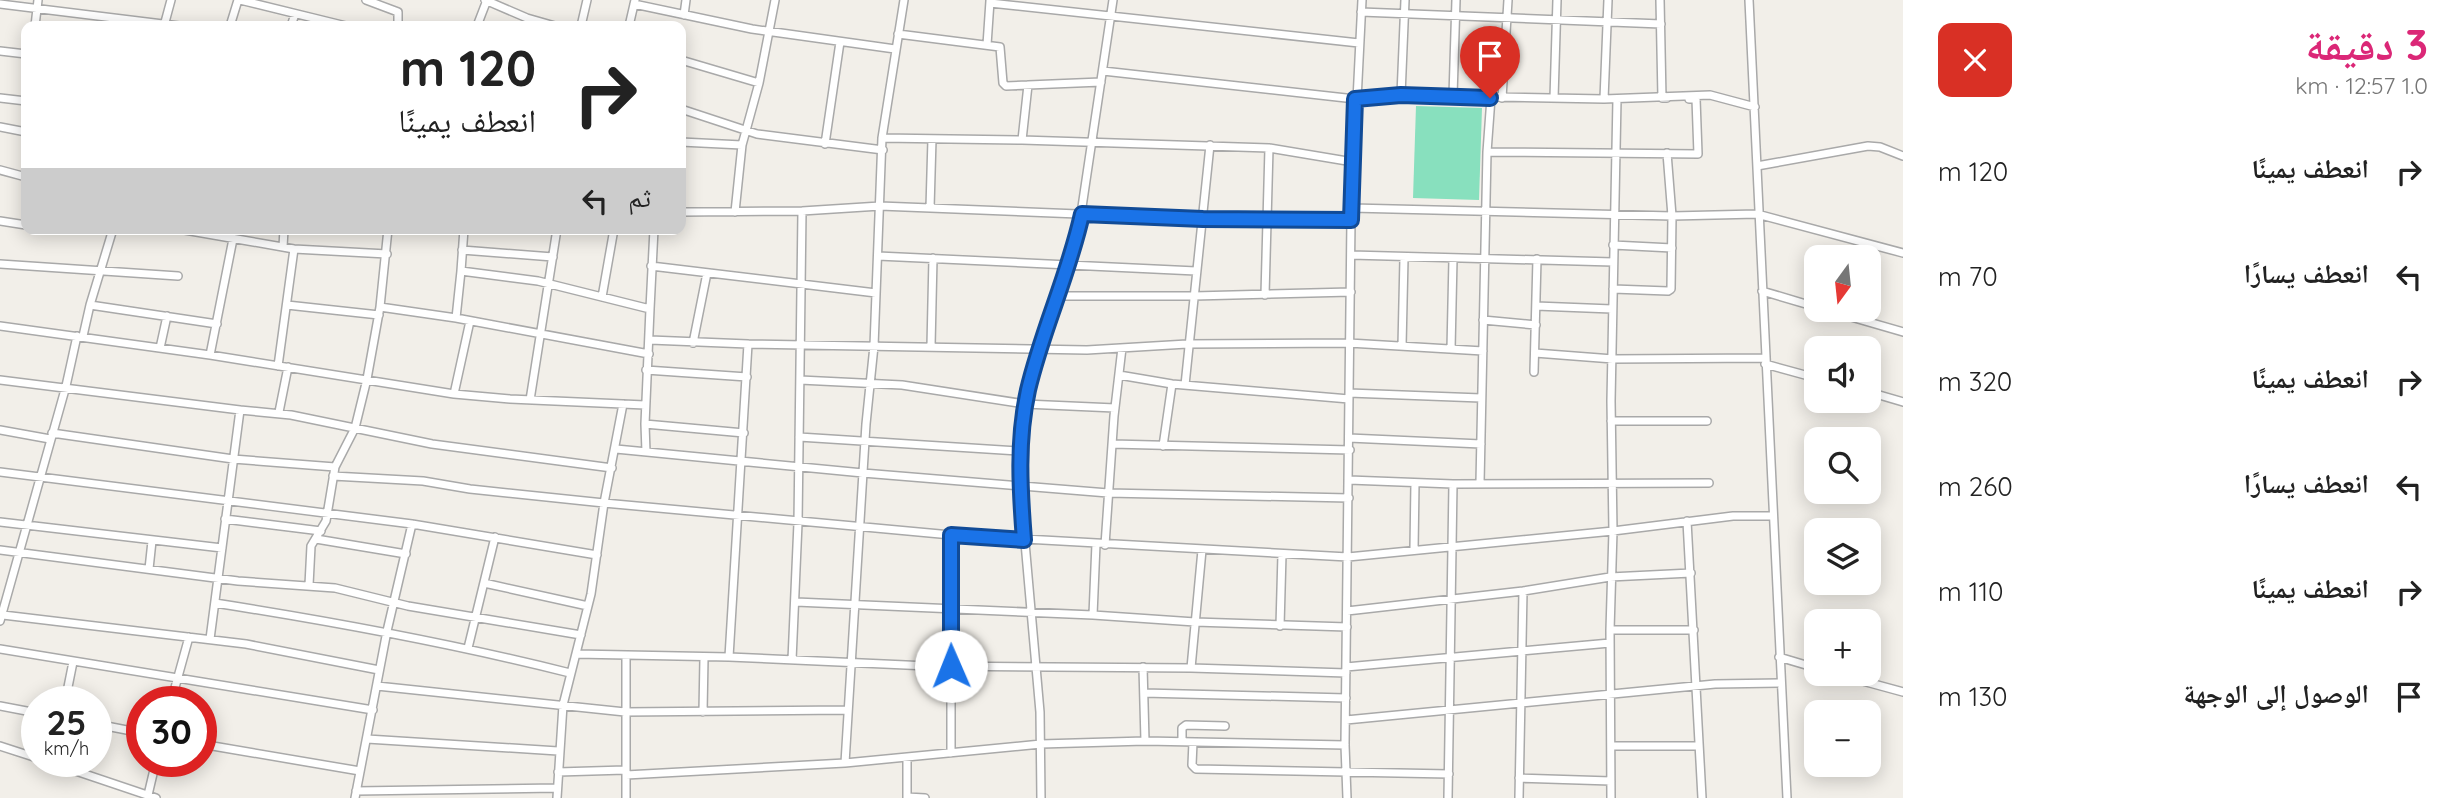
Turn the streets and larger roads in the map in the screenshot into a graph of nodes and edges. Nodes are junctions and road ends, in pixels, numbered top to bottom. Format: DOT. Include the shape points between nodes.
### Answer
graph roads {
  1 [pos="38,0"];
  2 [pos="171,0"];
  3 [pos="239,0"];
  4 [pos="486,0"];
  5 [pos="587,0"];
  6 [pos="686,0"];
  7 [pos="775,0"];
  8 [pos="904,0"];
  9 [pos="1113,0"];
  10 [pos="1362,0"];
  11 [pos="1405,0"];
  12 [pos="1456,0"];
  13 [pos="1508,0"];
  14 [pos="1557,0"];
  15 [pos="1608,0"];
  16 [pos="1660,0"];
  17 [pos="1749,0"];
  18 [pos="370,1"];
  19 [pos="990,1"];
  20 [pos="634,2"];
  21 [pos="0,4"];
  22 [pos="37,9"];
  23 [pos="1361,12"];
  24 [pos="295,14"];
  25 [pos="1405,14"];
  26 [pos="684,15"];
  27 [pos="1111,16"];
  28 [pos="1455,17"];
  29 [pos="1507,19"];
  30 [pos="1556,20"];
  31 [pos="36,21"];
  32 [pos="132,21"];
  33 [pos="165,21"];
  34 [pos="232,21"];
  35 [pos="293,21"];
  36 [pos="325,21"];
  37 [pos="398,21"];
  38 [pos="479,21"];
  39 [pos="538,21"];
  40 [pos="582,21"];
  41 [pos="630,21"];
  42 [pos="1607,22"];
  43 [pos="1661,24"];
  44 [pos="769,32"];
  45 [pos="898,34"];
  46 [pos="840,42"];
  47 [pos="1359,43"];
  48 [pos="987,45"];
  49 [pos="895,49"];
  50 [pos="0,51"];
  51 [pos="21,53"];
  52 [pos="686,61"];
  53 [pos="1103,71"];
  54 [pos="1101,82"];
  55 [pos="759,83"];
  56 [pos="1028,85"];
  57 [pos="1401,95"];
  58 [pos="1453,96"];
  59 [pos="0,98"];
  60 [pos="1490,98"];
  61 [pos="1502,98"];
  62 [pos="1554,98"];
  63 [pos="1662,98"];
  64 [pos="1355,99"];
  65 [pos="1604,99"];
  66 [pos="1617,99"];
  67 [pos="21,101"];
  68 [pos="1755,107"];
  69 [pos="686,111"];
  70 [pos="0,127"];
  71 [pos="21,131"];
  72 [pos="748,132"];
  73 [pos="881,138"];
  74 [pos="932,139"];
  75 [pos="1022,140"];
  76 [pos="686,142"];
  77 [pos="1092,143"];
  78 [pos="825,144"];
  79 [pos="742,145"];
  80 [pos="1210,145"];
  81 [pos="1269,148"];
  82 [pos="883,150"];
  83 [pos="1487,152"];
  84 [pos="1617,153"];
  85 [pos="1667,153"];
  86 [pos="1903,156"];
  87 [pos="1353,162"];
  88 [pos="1757,166"];
  89 [pos="0,170"];
  90 [pos="21,176"];
  91 [pos="880,206"];
  92 [pos="930,208"];
  93 [pos="1352,208"];
  94 [pos="1486,210"];
  95 [pos="802,211"];
  96 [pos="686,212"];
  97 [pos="735,212"];
  98 [pos="1082,214"];
  99 [pos="1757,214"];
  100 [pos="1614,215"];
  101 [pos="1672,216"];
  102 [pos="1203,219"];
  103 [pos="1266,220"];
  104 [pos="1351,220"];
  105 [pos="0,221"];
  106 [pos="21,224"];
  107 [pos="110,235"];
  108 [pos="211,235"];
  109 [pos="284,235"];
  110 [pos="388,235"];
  111 [pos="464,235"];
  112 [pos="556,235"];
  113 [pos="613,235"];
  114 [pos="654,235"];
  115 [pos="233,239"];
  116 [pos="1613,245"];
  117 [pos="283,247"];
  118 [pos="1672,248"];
  119 [pos="294,249"];
  120 [pos="463,250"];
  121 [pos="1903,253"];
  122 [pos="387,254"];
  123 [pos="878,256"];
  124 [pos="1351,256"];
  125 [pos="553,257"];
  126 [pos="933,258"];
  127 [pos="1404,258"];
  128 [pos="1485,258"];
  129 [pos="1453,259"];
  130 [pos="1537,259"];
  131 [pos="1612,262"];
  132 [pos="0,264"];
  133 [pos="651,266"];
  134 [pos="1069,266"];
  135 [pos="100,270"];
  136 [pos="461,271"];
  137 [pos="1196,271"];
  138 [pos="707,273"];
  139 [pos="178,276"];
  140 [pos="548,283"];
  141 [pos="801,285"];
  142 [pos="1613,289"];
  143 [pos="1762,291"];
  144 [pos="1350,292"];
  145 [pos="876,293"];
  146 [pos="1265,295"];
  147 [pos="1058,296"];
  148 [pos="1194,296"];
  149 [pos="602,297"];
  150 [pos="1804,303"];
  151 [pos="90,305"];
  152 [pos="287,305"];
  153 [pos="1536,306"];
  154 [pos="650,309"];
  155 [pos="1612,309"];
  156 [pos="379,311"];
  157 [pos="167,316"];
  158 [pos="457,318"];
  159 [pos="1483,320"];
  160 [pos="470,321"];
  161 [pos="1868,322"];
  162 [pos="217,324"];
  163 [pos="1535,324"];
  164 [pos="0,326"];
  165 [pos="1903,332"];
  166 [pos="542,335"];
  167 [pos="80,336"];
  168 [pos="650,340"];
  169 [pos="693,343"];
  170 [pos="1349,343"];
  171 [pos="748,344"];
  172 [pos="1187,344"];
  173 [pos="800,345"];
  174 [pos="874,346"];
  175 [pos="930,346"];
  176 [pos="1402,346"];
  177 [pos="160,348"];
  178 [pos="1040,348"];
  179 [pos="1122,348"];
  180 [pos="1451,349"];
  181 [pos="1483,351"];
  182 [pos="649,354"];
  183 [pos="1535,354"];
  184 [pos="210,355"];
  185 [pos="1613,359"];
  186 [pos="1765,361"];
  187 [pos="278,366"];
  188 [pos="288,367"];
  189 [pos="646,370"];
  190 [pos="1534,372"];
  191 [pos="1804,374"];
  192 [pos="1119,375"];
  193 [pos="747,377"];
  194 [pos="367,379"];
  195 [pos="0,380"];
  196 [pos="800,380"];
  197 [pos="870,382"];
  198 [pos="1172,384"];
  199 [pos="1185,385"];
  200 [pos="66,386"];
  201 [pos="454,394"];
  202 [pos="1349,396"];
  203 [pos="1881,396"];
  204 [pos="1481,398"];
  205 [pos="530,400"];
  206 [pos="1903,402"];
  207 [pos="623,404"];
  208 [pos="1025,404"];
  209 [pos="645,405"];
  210 [pos="1115,408"];
  211 [pos="240,410"];
  212 [pos="279,412"];
  213 [pos="1611,421"];
  214 [pos="1707,421"];
  215 [pos="645,424"];
  216 [pos="355,428"];
  217 [pos="0,430"];
  218 [pos="744,433"];
  219 [pos="51,436"];
  220 [pos="799,437"];
  221 [pos="1349,438"];
  222 [pos="865,441"];
  223 [pos="1112,444"];
  224 [pos="1481,444"];
  225 [pos="1163,446"];
  226 [pos="616,449"];
  227 [pos="1350,450"];
  228 [pos="1019,451"];
  229 [pos="646,452"];
  230 [pos="233,459"];
  231 [pos="743,461"];
  232 [pos="798,466"];
  233 [pos="335,467"];
  234 [pos="611,468"];
  235 [pos="0,472"];
  236 [pos="863,473"];
  237 [pos="333,476"];
  238 [pos="40,477"];
  239 [pos="1349,480"];
  240 [pos="1415,483"];
  241 [pos="1480,483"];
  242 [pos="1709,483"];
  243 [pos="1453,484"];
  244 [pos="1611,484"];
  245 [pos="1020,486"];
  246 [pos="1108,494"];
  247 [pos="1349,498"];
  248 [pos="227,500"];
  249 [pos="604,503"];
  250 [pos="328,513"];
  251 [pos="1773,516"];
  252 [pos="739,517"];
  253 [pos="225,519"];
  254 [pos="1688,521"];
  255 [pos="0,522"];
  256 [pos="798,523"];
  257 [pos="412,524"];
  258 [pos="27,526"];
  259 [pos="860,528"];
  260 [pos="321,531"];
  261 [pos="1613,531"];
  262 [pos="951,535"];
  263 [pos="495,537"];
  264 [pos="316,539"];
  265 [pos="1024,540"];
  266 [pos="152,541"];
  267 [pos="1096,544"];
  268 [pos="1105,545"];
  269 [pos="1453,545"];
  270 [pos="222,548"];
  271 [pos="1414,549"];
  272 [pos="0,550"];
  273 [pos="1202,550"];
  274 [pos="20,552"];
  275 [pos="406,554"];
  276 [pos="1282,554"];
  277 [pos="597,555"];
  278 [pos="1348,556"];
  279 [pos="149,569"];
  280 [pos="1691,573"];
  281 [pos="1610,577"];
  282 [pos="218,578"];
  283 [pos="484,583"];
  284 [pos="309,585"];
  285 [pos="1523,591"];
  286 [pos="0,592"];
  287 [pos="9,593"];
  288 [pos="1452,600"];
  289 [pos="796,602"];
  290 [pos="215,603"];
  291 [pos="394,603"];
  292 [pos="856,604"];
  293 [pos="589,606"];
  294 [pos="950,608"];
  295 [pos="1348,611"];
  296 [pos="1030,612"];
  297 [pos="1093,615"];
  298 [pos="476,617"];
  299 [pos="2,618"];
  300 [pos="1195,622"];
  301 [pos="1280,626"];
  302 [pos="1347,627"];
  303 [pos="1694,630"];
  304 [pos="387,631"];
  305 [pos="1610,631"];
  306 [pos="581,635"];
  307 [pos="189,637"];
  308 [pos="210,639"];
  309 [pos="1610,643"];
  310 [pos="468,648"];
  311 [pos="0,649"];
  312 [pos="1521,652"];
  313 [pos="576,654"];
  314 [pos="626,656"];
  315 [pos="704,657"];
  316 [pos="729,657"];
  317 [pos="1779,657"];
  318 [pos="1451,658"];
  319 [pos="792,660"];
  320 [pos="73,662"];
  321 [pos="851,663"];
  322 [pos="1804,664"];
  323 [pos="951,666"];
  324 [pos="1035,666"];
  325 [pos="1143,667"];
  326 [pos="1191,668"];
  327 [pos="379,670"];
  328 [pos="1346,670"];
  329 [pos="570,673"];
  330 [pos="177,679"];
  331 [pos="1781,683"];
  332 [pos="68,686"];
  333 [pos="175,686"];
  334 [pos="377,686"];
  335 [pos="1695,686"];
  336 [pos="1881,686"];
  337 [pos="1611,692"];
  338 [pos="1903,692"];
  339 [pos="1144,693"];
  340 [pos="1346,698"];
  341 [pos="1519,702"];
  342 [pos="563,705"];
  343 [pos="0,706"];
  344 [pos="21,710"];
  345 [pos="373,710"];
  346 [pos="848,710"];
  347 [pos="1450,711"];
  348 [pos="625,712"];
  349 [pos="703,712"];
  350 [pos="1346,719"];
  351 [pos="1226,726"];
  352 [pos="367,739"];
  353 [pos="1145,741"];
  354 [pos="1182,741"];
  355 [pos="1193,742"];
  356 [pos="1041,744"];
  357 [pos="1345,745"];
  358 [pos="0,746"];
  359 [pos="1611,746"];
  360 [pos="1698,746"];
  361 [pos="217,747"];
  362 [pos="558,751"];
  363 [pos="21,753"];
  364 [pos="951,753"];
  365 [pos="907,758"];
  366 [pos="845,763"];
  367 [pos="360,771"];
  368 [pos="558,772"];
  369 [pos="626,773"];
  370 [pos="1346,773"];
  371 [pos="1449,774"];
  372 [pos="97,777"];
  373 [pos="154,777"];
  374 [pos="1519,778"];
  375 [pos="1611,781"];
  376 [pos="557,788"];
  377 [pos="515,794"];
  378 [pos="356,795"];
  379 [pos="152,796"];
  380 [pos="557,798"];
  381 [pos="626,798"];
  382 [pos="907,798"];
  383 [pos="925,798"];
  384 [pos="1041,798"];
  385 [pos="1346,798"];
  386 [pos="1448,798"];
  387 [pos="1519,798"];
  388 [pos="1611,798"];
  389 [pos="1702,798"];
  390 [pos="1787,798"];
  1 -- 22 [label="street"];
  2 -- 33 [label="street"];
  3 -- 24 [label="street"];
  3 -- 34 [label="street"];
  4 -- 38 [label="street"];
  4 -- 39 [label="street"];
  5 -- 40 [label="street"];
  6 -- 26 [label="street"];
  7 -- 44 [label="street"];
  8 -- 45 [label="street"];
  9 -- 27 [label="street"];
  10 -- 23 [label="street"];
  11 -- 25 [label="street"];
  12 -- 28 [label="street"];
  13 -- 29 [label="street"];
  14 -- 30 [label="street"];
  15 -- 42 [label="street"];
  16 -- 43 [label="street"];
  17 -- 68 [label="street"];
  18 -- 37 [label="street" via="398,12"];
  19 -- 27 [label="street"];
  19 -- 48 [label="street"];
  20 -- 26 [label="street"];
  20 -- 41 [label="street"];
  21 -- 22 [label="street"];
  22 -- 31 [label="street"];
  22 -- 32 [label="street"];
  23 -- 25 [label="street"];
  23 -- 47 [label="street"];
  24 -- 35 [label="street"];
  24 -- 36 [label="street"];
  25 -- 28 [label="street"];
  25 -- 57 [label="street"];
  26 -- 44 [label="street"];
  27 -- 47 [label="street"];
  27 -- 53 [label="street"];
  28 -- 29 [label="street"];
  28 -- 58 [label="street"];
  29 -- 30 [label="street"];
  29 -- 61 [label="street"];
  30 -- 42 [label="street"];
  30 -- 62 [label="street"];
  42 -- 43 [label="street"];
  42 -- 65 [label="street"];
  43 -- 63 [label="street"];
  44 -- 46 [label="street"];
  44 -- 55 [label="street"];
  45 -- 48 [label="street"];
  45 -- 49 [label="street"];
  46 -- 49 [label="street"];
  46 -- 78 [label="street"];
  47 -- 64 [label="street"];
  48 -- 56 [label="street" via="1000,47 1004,85"];
  49 -- 73 [label="street"];
  50 -- 51 [label="street"];
  52 -- 55 [label="street"];
  53 -- 54 [label="street"];
  53 -- 64 [label="street"];
  54 -- 56 [label="street"];
  54 -- 77 [label="street"];
  55 -- 72 [label="street"];
  56 -- 75 [label="street"];
  57 -- 58 [label="street"];
  57 -- 64 [label="street"];
  58 -- 60 [label="street"];
  59 -- 67 [label="street"];
  60 -- 61 [label="street"];
  60 -- 83 [label="street"];
  61 -- 62 [label="street"];
  62 -- 65 [label="street"];
  63 -- 66 [label="street"];
  63 -- 68 [label="street" via="1710,95"];
  63 -- 85 [label="street" via="1696,99 1698,153"];
  64 -- 87 [label="street"];
  65 -- 66 [label="street"];
  66 -- 84 [label="street"];
  68 -- 88 [label="street"];
  69 -- 72 [label="street"];
  70 -- 71 [label="street"];
  72 -- 78 [label="street"];
  72 -- 79 [label="street"];
  73 -- 74 [label="street"];
  73 -- 82 [label="street"];
  74 -- 75 [label="street"];
  74 -- 92 [label="street"];
  75 -- 77 [label="street"];
  76 -- 79 [label="street"];
  77 -- 80 [label="street"];
  77 -- 98 [label="street"];
  78 -- 82 [label="street"];
  79 -- 97 [label="street"];
  80 -- 81 [label="street"];
  80 -- 102 [label="street"];
  81 -- 87 [label="street"];
  81 -- 103 [label="street"];
  82 -- 91 [label="street"];
  83 -- 84 [label="street"];
  83 -- 94 [label="street"];
  84 -- 85 [label="street"];
  84 -- 100 [label="street"];
  85 -- 101 [label="street"];
  86 -- 88 [label="street" via="1868,146"];
  87 -- 93 [label="street"];
  88 -- 99 [label="street"];
  89 -- 90 [label="street"];
  91 -- 92 [label="street"];
  91 -- 95 [label="street"];
  91 -- 123 [label="street"];
  92 -- 98 [label="street"];
  93 -- 94 [label="street"];
  93 -- 104 [label="street"];
  94 -- 100 [label="street"];
  94 -- 128 [label="street"];
  95 -- 97 [label="street"];
  95 -- 141 [label="street"];
  96 -- 97 [label="street"];
  98 -- 102 [label="street"];
  98 -- 134 [label="street"];
  99 -- 101 [label="street"];
  99 -- 121 [label="street"];
  99 -- 143 [label="street"];
  100 -- 101 [label="street"];
  100 -- 116 [label="street"];
  101 -- 118 [label="street"];
  102 -- 103 [label="street"];
  102 -- 137 [label="street"];
  103 -- 104 [label="street"];
  103 -- 146 [label="street"];
  104 -- 124 [label="street"];
  105 -- 106 [label="street"];
  107 -- 135 [label="street"];
  108 -- 115 [label="street"];
  109 -- 117 [label="street"];
  110 -- 122 [label="street"];
  111 -- 120 [label="street"];
  112 -- 125 [label="street"];
  113 -- 149 [label="street"];
  114 -- 133 [label="street"];
  115 -- 117 [label="street"];
  115 -- 162 [label="street"];
  116 -- 118 [label="street"];
  116 -- 131 [label="street"];
  117 -- 119 [label="street"];
  118 -- 142 [label="street" via="1671,289"];
  119 -- 122 [label="street"];
  119 -- 152 [label="street"];
  120 -- 125 [label="street"];
  120 -- 136 [label="street"];
  122 -- 156 [label="street"];
  123 -- 126 [label="street"];
  123 -- 145 [label="street"];
  124 -- 127 [label="street"];
  124 -- 144 [label="street"];
  125 -- 140 [label="street"];
  126 -- 134 [label="street"];
  126 -- 175 [label="street"];
  127 -- 129 [label="street"];
  127 -- 176 [label="street"];
  128 -- 129 [label="street"];
  128 -- 130 [label="street"];
  128 -- 159 [label="street"];
  129 -- 180 [label="street"];
  130 -- 131 [label="street"];
  130 -- 153 [label="street"];
  131 -- 142 [label="street"];
  132 -- 135 [label="street"];
  133 -- 138 [label="street"];
  133 -- 154 [label="street"];
  134 -- 137 [label="street"];
  134 -- 147 [label="street"];
  135 -- 139 [label="street"];
  135 -- 151 [label="street"];
  136 -- 140 [label="street"];
  136 -- 158 [label="street"];
  137 -- 148 [label="street"];
  138 -- 141 [label="street"];
  138 -- 169 [label="street"];
  140 -- 149 [label="street"];
  140 -- 166 [label="street"];
  141 -- 145 [label="street"];
  141 -- 173 [label="street"];
  142 -- 155 [label="street"];
  143 -- 150 [label="street"];
  143 -- 186 [label="street"];
  144 -- 146 [label="street"];
  144 -- 170 [label="street"];
  145 -- 174 [label="street"];
  146 -- 148 [label="street"];
  147 -- 148 [label="street"];
  147 -- 178 [label="street"];
  148 -- 172 [label="street"];
  149 -- 154 [label="street"];
  151 -- 157 [label="street"];
  151 -- 167 [label="street"];
  152 -- 156 [label="street"];
  152 -- 187 [label="street"];
  153 -- 155 [label="street"];
  153 -- 163 [label="street"];
  154 -- 168 [label="street"];
  155 -- 185 [label="street"];
  156 -- 158 [label="street"];
  156 -- 194 [label="street"];
  157 -- 162 [label="street"];
  157 -- 177 [label="street"];
  158 -- 160 [label="street"];
  159 -- 163 [label="street"];
  159 -- 181 [label="street"];
  160 -- 166 [label="street"];
  160 -- 201 [label="street"];
  161 -- 165 [label="street"];
  162 -- 184 [label="street"];
  163 -- 183 [label="street"];
  164 -- 167 [label="street"];
  166 -- 182 [label="street"];
  166 -- 205 [label="street"];
  167 -- 177 [label="street"];
  167 -- 200 [label="street"];
  168 -- 169 [label="street"];
  168 -- 182 [label="street"];
  169 -- 171 [label="street"];
  170 -- 172 [label="street"];
  170 -- 176 [label="street"];
  170 -- 202 [label="street"];
  171 -- 173 [label="street"];
  171 -- 193 [label="street"];
  172 -- 179 [label="street"];
  172 -- 199 [label="street"];
  173 -- 174 [label="street"];
  173 -- 196 [label="street"];
  174 -- 175 [label="street"];
  174 -- 197 [label="street"];
  175 -- 178 [label="street"];
  176 -- 180 [label="street"];
  177 -- 184 [label="street"];
  178 -- 179 [label="street"];
  178 -- 208 [label="street"];
  179 -- 192 [label="street"];
  180 -- 181 [label="street"];
  181 -- 204 [label="street"];
  182 -- 189 [label="street"];
  183 -- 185 [label="street"];
  183 -- 190 [label="street"];
  184 -- 187 [label="street"];
  185 -- 186 [label="street"];
  185 -- 213 [label="street"];
  186 -- 191 [label="street"];
  186 -- 251 [label="street"];
  187 -- 188 [label="street"];
  188 -- 194 [label="street"];
  188 -- 212 [label="street"];
  189 -- 193 [label="street"];
  189 -- 209 [label="street"];
  192 -- 198 [label="street"];
  192 -- 210 [label="street"];
  193 -- 218 [label="street"];
  194 -- 201 [label="street"];
  194 -- 216 [label="street"];
  195 -- 200 [label="street"];
  196 -- 197 [label="street"];
  196 -- 220 [label="street"];
  197 -- 208 [label="street"];
  197 -- 222 [label="street"];
  198 -- 199 [label="street"];
  198 -- 225 [label="street"];
  199 -- 202 [label="street"];
  200 -- 211 [label="street"];
  200 -- 219 [label="street"];
  201 -- 205 [label="street"];
  202 -- 204 [label="street"];
  202 -- 221 [label="street"];
  203 -- 206 [label="street"];
  204 -- 224 [label="street"];
  205 -- 207 [label="street"];
  207 -- 209 [label="street"];
  207 -- 226 [label="street"];
  208 -- 210 [label="street"];
  208 -- 228 [label="street"];
  209 -- 215 [label="street"];
  210 -- 223 [label="street"];
  211 -- 212 [label="street"];
  211 -- 230 [label="street"];
  212 -- 216 [label="street"];
  213 -- 214 [label="street"];
  213 -- 244 [label="street"];
  215 -- 218 [label="street"];
  215 -- 229 [label="street"];
  216 -- 233 [label="street"];
  216 -- 234 [label="street" via="432,444"];
  217 -- 219 [label="street"];
  218 -- 231 [label="street"];
  219 -- 230 [label="street"];
  219 -- 238 [label="street"];
  220 -- 222 [label="street"];
  220 -- 232 [label="street"];
  221 -- 224 [label="street"];
  221 -- 227 [label="street"];
  222 -- 228 [label="street"];
  222 -- 236 [label="street"];
  223 -- 225 [label="street"];
  223 -- 246 [label="street"];
  224 -- 241 [label="street"];
  225 -- 227 [label="street"];
  226 -- 229 [label="street"];
  226 -- 234 [label="street"];
  227 -- 239 [label="street"];
  228 -- 245 [label="street"];
  229 -- 231 [label="street"];
  230 -- 233 [label="street"];
  230 -- 248 [label="street"];
  231 -- 232 [label="street"];
  231 -- 252 [label="street"];
  232 -- 236 [label="street"];
  232 -- 256 [label="street"];
  233 -- 237 [label="street"];
  234 -- 249 [label="street"];
  235 -- 238 [label="street"];
  236 -- 245 [label="street"];
  236 -- 259 [label="street"];
  237 -- 249 [label="street" via="423,481"];
  237 -- 250 [label="street"];
  238 -- 248 [label="street"];
  238 -- 258 [label="street"];
  239 -- 240 [label="street"];
  239 -- 247 [label="street"];
  240 -- 243 [label="street"];
  240 -- 271 [label="street"];
  241 -- 243 [label="street"];
  241 -- 244 [label="street"];
  242 -- 244 [label="street"];
  243 -- 269 [label="street"];
  244 -- 261 [label="street"];
  245 -- 246 [label="street"];
  245 -- 265 [label="street"];
  246 -- 247 [label="street"];
  246 -- 268 [label="street"];
  247 -- 278 [label="street"];
  248 -- 250 [label="street"];
  248 -- 253 [label="street"];
  249 -- 252 [label="street"];
  249 -- 277 [label="street"];
  250 -- 257 [label="street"];
  250 -- 260 [label="street"];
  251 -- 254 [label="street"];
  251 -- 317 [label="street"];
  252 -- 256 [label="street"];
  252 -- 316 [label="street"];
  253 -- 260 [label="street"];
  253 -- 270 [label="street"];
  254 -- 261 [label="street"];
  254 -- 280 [label="street"];
  255 -- 258 [label="street"];
  256 -- 259 [label="street"];
  256 -- 289 [label="street"];
  257 -- 263 [label="street"];
  257 -- 275 [label="street"];
  258 -- 266 [label="street"];
  258 -- 274 [label="street"];
  259 -- 262 [label="street"];
  259 -- 292 [label="street"];
  260 -- 264 [label="street"];
  261 -- 269 [label="street"];
  261 -- 281 [label="street"];
  262 -- 265 [label="street"];
  262 -- 294 [label="street"];
  263 -- 277 [label="street"];
  263 -- 283 [label="street"];
  264 -- 275 [label="street"];
  264 -- 284 [label="street" via="311,546"];
  265 -- 267 [label="street"];
  265 -- 296 [label="street"];
  266 -- 270 [label="street"];
  266 -- 279 [label="street"];
  267 -- 268 [label="street"];
  267 -- 297 [label="street"];
  268 -- 273 [label="street"];
  269 -- 271 [label="street"];
  269 -- 288 [label="street"];
  270 -- 282 [label="street"];
  271 -- 278 [label="street"];
  272 -- 274 [label="street"];
  273 -- 276 [label="street"];
  273 -- 300 [label="street"];
  274 -- 279 [label="street"];
  274 -- 287 [label="street"];
  275 -- 291 [label="street"];
  276 -- 278 [label="street"];
  276 -- 301 [label="street"];
  277 -- 293 [label="street"];
  278 -- 295 [label="street"];
  279 -- 282 [label="street"];
  280 -- 281 [label="street"];
  280 -- 303 [label="street"];
  281 -- 285 [label="street"];
  281 -- 305 [label="street"];
  282 -- 284 [label="street"];
  282 -- 290 [label="street"];
  283 -- 293 [label="street"];
  283 -- 298 [label="street"];
  284 -- 291 [label="street"];
  285 -- 288 [label="street"];
  285 -- 312 [label="street"];
  286 -- 287 [label="street"];
  287 -- 299 [label="street"];
  288 -- 295 [label="street"];
  288 -- 318 [label="street"];
  289 -- 292 [label="street"];
  289 -- 319 [label="street"];
  290 -- 304 [label="street"];
  290 -- 308 [label="street"];
  291 -- 298 [label="street"];
  291 -- 304 [label="street"];
  292 -- 294 [label="street"];
  292 -- 321 [label="street"];
  293 -- 306 [label="street"];
  294 -- 296 [label="street"];
  294 -- 323 [label="street"];
  295 -- 302 [label="street"];
  296 -- 297 [label="street"];
  296 -- 324 [label="street"];
  297 -- 300 [label="street"];
  298 -- 306 [label="street"];
  298 -- 310 [label="street"];
  299 -- 307 [label="street"];
  300 -- 301 [label="street"];
  300 -- 326 [label="street"];
  301 -- 302 [label="street"];
  302 -- 328 [label="street"];
  303 -- 305 [label="street"];
  303 -- 335 [label="street"];
  304 -- 310 [label="street"];
  304 -- 327 [label="street"];
  305 -- 309 [label="street"];
  306 -- 313 [label="street"];
  307 -- 308 [label="street"];
  307 -- 330 [label="street"];
  308 -- 327 [label="street"];
  309 -- 312 [label="street"];
  309 -- 337 [label="street"];
  310 -- 329 [label="street"];
  311 -- 320 [label="street"];
  312 -- 318 [label="street"];
  312 -- 341 [label="street"];
  313 -- 314 [label="street"];
  313 -- 329 [label="street"];
  314 -- 315 [label="street"];
  314 -- 348 [label="street"];
  315 -- 316 [label="street"];
  315 -- 349 [label="street"];
  316 -- 319 [label="street"];
  317 -- 322 [label="street"];
  317 -- 331 [label="street"];
  318 -- 328 [label="street"];
  318 -- 347 [label="street"];
  319 -- 321 [label="street"];
  320 -- 330 [label="street"];
  320 -- 332 [label="street"];
  321 -- 323 [label="street"];
  321 -- 346 [label="street"];
  323 -- 324 [label="street"];
  323 -- 364 [label="street"];
  324 -- 325 [label="street"];
  324 -- 356 [label="street"];
  325 -- 326 [label="street"];
  325 -- 339 [label="street"];
  326 -- 328 [label="street"];
  327 -- 334 [label="street"];
  328 -- 340 [label="street"];
  329 -- 342 [label="street"];
  330 -- 333 [label="street"];
  330 -- 345 [label="street"];
  331 -- 335 [label="street"];
  331 -- 390 [label="street"];
  334 -- 342 [label="street"];
  334 -- 345 [label="street"];
  335 -- 337 [label="street"];
  335 -- 360 [label="street"];
  336 -- 338 [label="street"];
  337 -- 341 [label="street"];
  337 -- 359 [label="street"];
  339 -- 340 [label="street"];
  339 -- 353 [label="street"];
  340 -- 350 [label="street"];
  341 -- 347 [label="street"];
  341 -- 374 [label="street"];
  342 -- 348 [label="street"];
  342 -- 362 [label="street"];
  343 -- 344 [label="street"];
  345 -- 352 [label="street"];
  346 -- 349 [label="street"];
  346 -- 366 [label="street"];
  347 -- 350 [label="street"];
  347 -- 371 [label="street"];
  348 -- 349 [label="street"];
  348 -- 369 [label="street"];
  350 -- 357 [label="street"];
  351 -- 354 [label="street" via="1186,724"];
  352 -- 362 [label="street"];
  352 -- 367 [label="street"];
  353 -- 354 [label="street"];
  353 -- 356 [label="street"];
  354 -- 355 [label="street"];
  355 -- 357 [label="street"];
  355 -- 370 [label="street" via="1192,765 1196,769"];
  356 -- 364 [label="street"];
  356 -- 384 [label="street"];
  357 -- 370 [label="street"];
  358 -- 363 [label="street"];
  359 -- 360 [label="street"];
  359 -- 375 [label="street"];
  360 -- 389 [label="street"];
  361 -- 367 [label="street"];
  362 -- 368 [label="street"];
  364 -- 365 [label="street"];
  365 -- 366 [label="street"];
  365 -- 382 [label="street"];
  366 -- 369 [label="street"];
  367 -- 378 [label="street"];
  368 -- 369 [label="street"];
  368 -- 376 [label="street"];
  369 -- 381 [label="street"];
  370 -- 371 [label="street"];
  370 -- 385 [label="street"];
  371 -- 386 [label="street"];
  372 -- 379 [label="street"];
  373 -- 379 [label="street"];
  374 -- 375 [label="street"];
  374 -- 387 [label="street"];
  375 -- 388 [label="street"];
  376 -- 377 [label="street"];
  376 -- 380 [label="street"];
  377 -- 378 [label="street"];
  382 -- 383 [label="street"];
}
